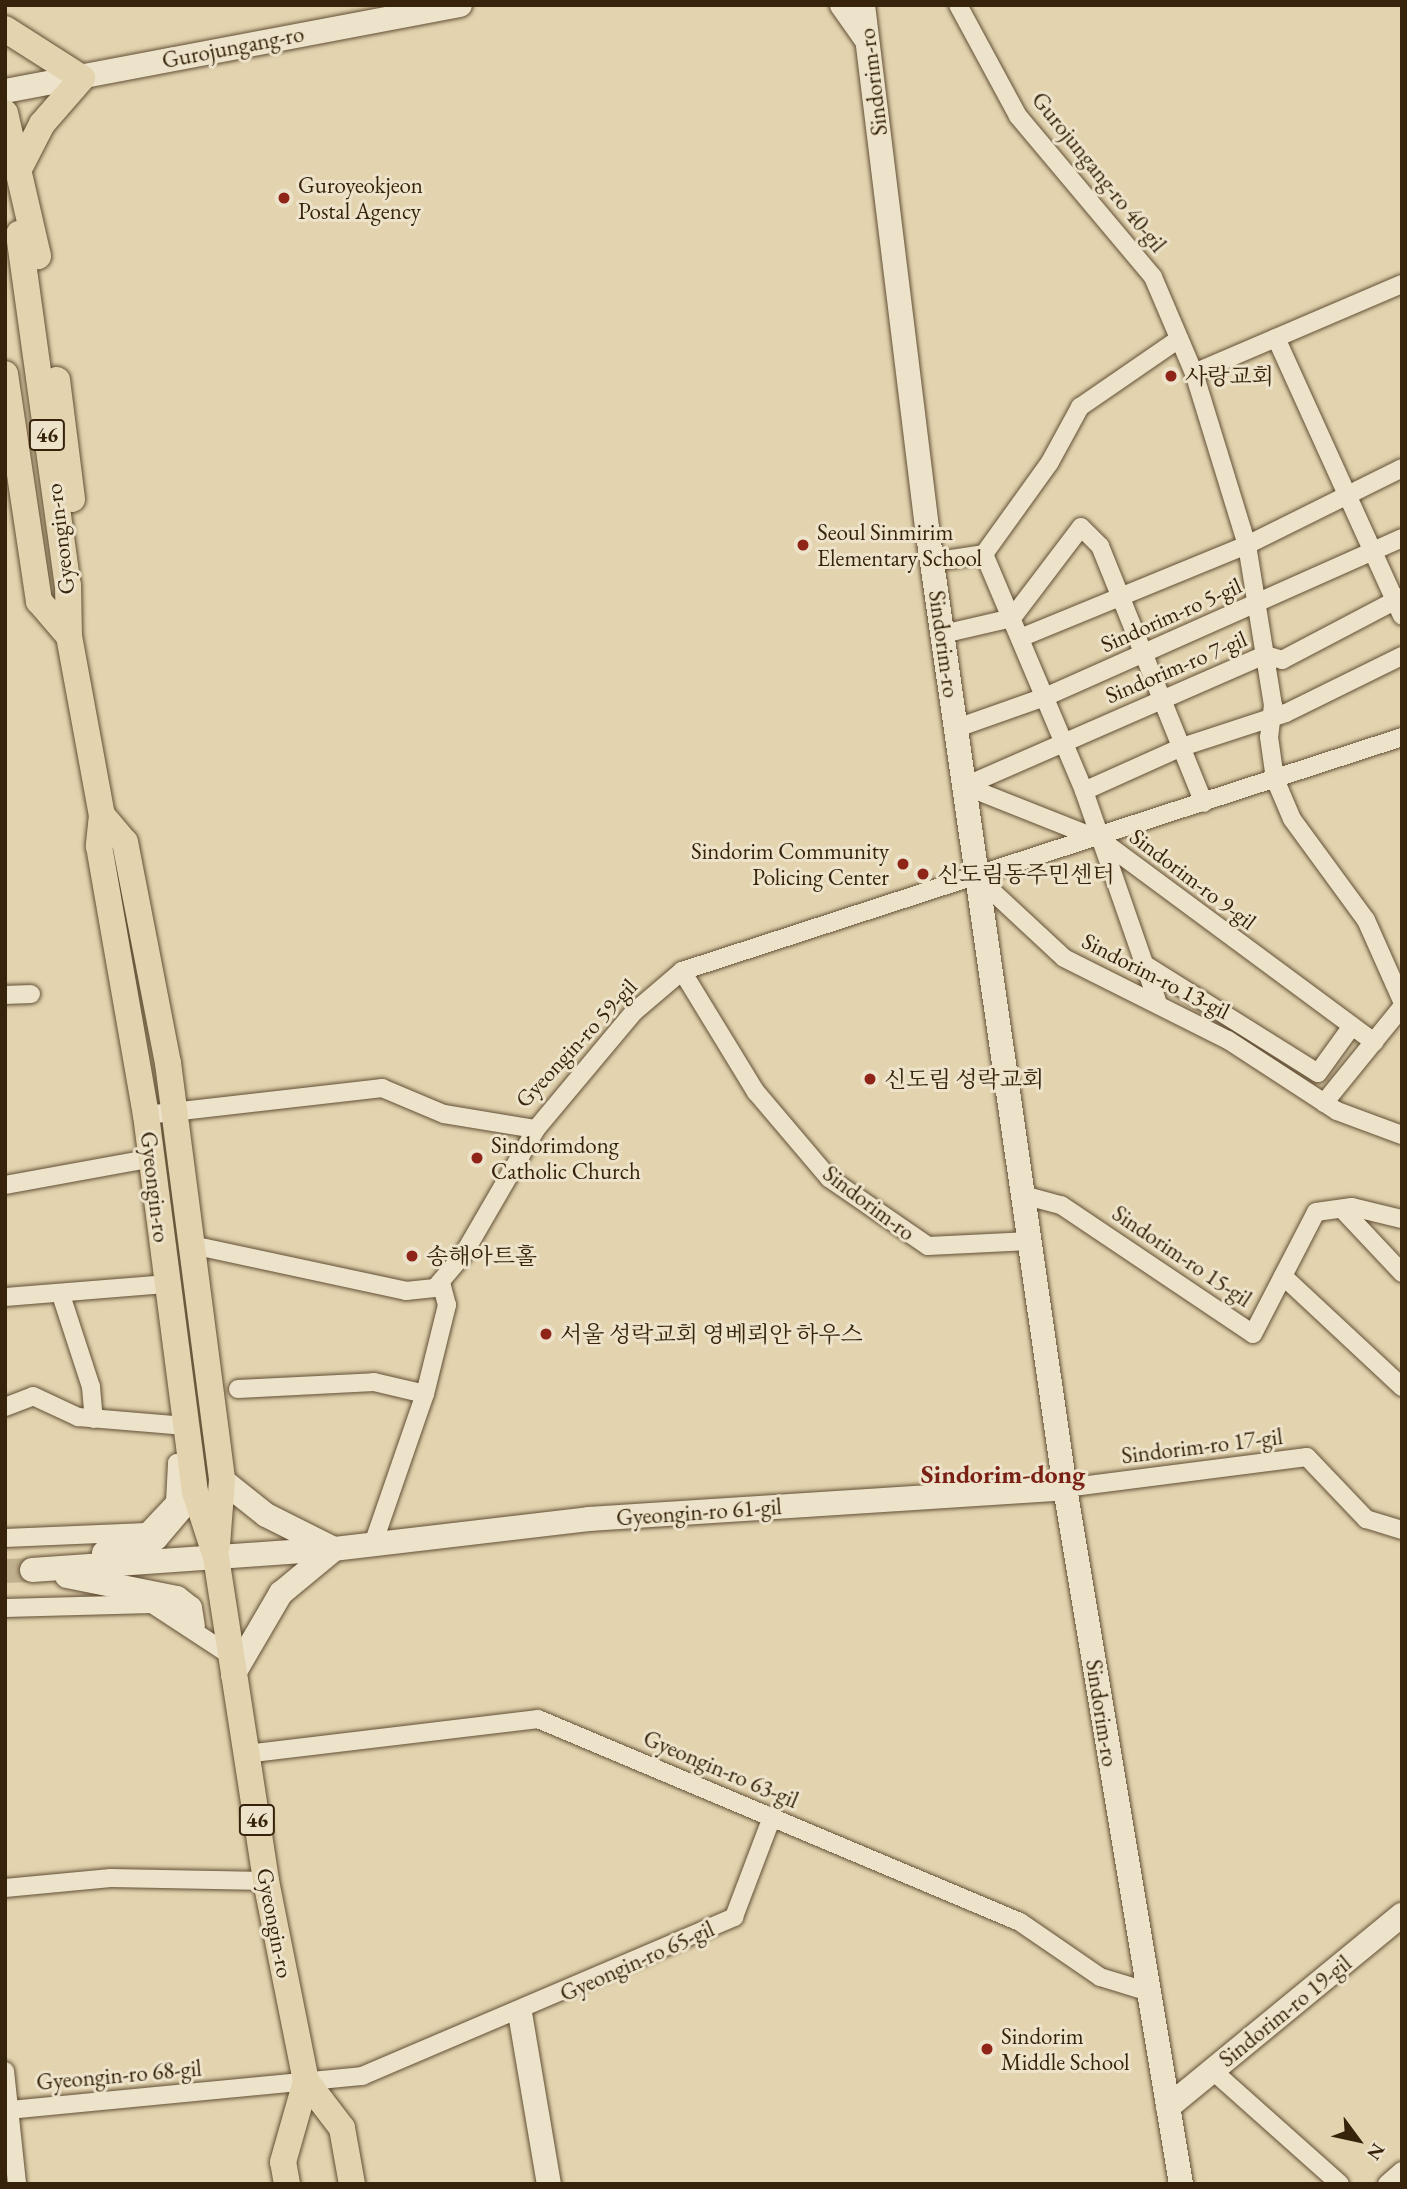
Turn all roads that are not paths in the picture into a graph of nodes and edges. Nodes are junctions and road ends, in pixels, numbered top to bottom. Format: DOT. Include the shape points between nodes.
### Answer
graph roads {
  1 [pos="460,5"];
  2 [pos="842,5"];
  3 [pos="863,5"];
  4 [pos="876,5"];
  5 [pos="958,5"];
  6 [pos="5,29"];
  7 [pos="868,43"];
  8 [pos="82,78"];
  9 [pos="5,91"];
  10 [pos="5,113"];
  11 [pos="21,165"];
  12 [pos="12,240"];
  13 [pos="1402,284"];
  14 [pos="1276,338"];
  15 [pos="1179,339"];
  16 [pos="1194,373"];
  17 [pos="5,374"];
  18 [pos="1402,468"];
  19 [pos="1347,495"];
  20 [pos="1402,538"];
  21 [pos="1247,545"];
  22 [pos="1373,552"];
  23 [pos="984,554"];
  24 [pos="932,562"];
  25 [pos="1120,595"];
  26 [pos="1397,597"];
  27 [pos="1256,603"];
  28 [pos="1402,616"];
  29 [pos="1012,618"];
  30 [pos="943,634"];
  31 [pos="69,636"];
  32 [pos="1020,638"];
  33 [pos="1144,653"];
  34 [pos="1265,655"];
  35 [pos="1402,656"];
  36 [pos="1045,697"];
  37 [pos="1162,699"];
  38 [pos="1272,712"];
  39 [pos="957,728"];
  40 [pos="1402,737"];
  41 [pos="1064,742"];
  42 [pos="1182,747"];
  43 [pos="1275,779"];
  44 [pos="965,786"];
  45 [pos="1084,791"];
  46 [pos="1204,803"];
  47 [pos="102,815"];
  48 [pos="1101,840"];
  49 [pos="978,878"];
  50 [pos="1144,964"];
  51 [pos="682,971"];
  52 [pos="31,994"];
  53 [pos="5,995"];
  54 [pos="1157,1001"];
  55 [pos="1402,1001"];
  56 [pos="1402,1007"];
  57 [pos="1352,1026"];
  58 [pos="1374,1042"];
  59 [pos="1324,1102"];
  60 [pos="172,1109"];
  61 [pos="146,1115"];
  62 [pos="536,1129"];
  63 [pos="1402,1135"];
  64 [pos="148,1159"];
  65 [pos="5,1185"];
  66 [pos="1023,1195"];
  67 [pos="1342,1209"];
  68 [pos="1402,1219"];
  69 [pos="1030,1241"];
  70 [pos="192,1245"];
  71 [pos="1402,1273"];
  72 [pos="1283,1276"];
  73 [pos="441,1282"];
  74 [pos="168,1284"];
  75 [pos="61,1295"];
  76 [pos="5,1297"];
  77 [pos="1402,1387"];
  78 [pos="238,1390"];
  79 [pos="425,1394"];
  80 [pos="5,1407"];
  81 [pos="94,1419"];
  82 [pos="186,1426"];
  83 [pos="191,1462"];
  84 [pos="222,1480"];
  85 [pos="1065,1488"];
  86 [pos="195,1492"];
  87 [pos="1402,1530"];
  88 [pos="5,1538"];
  89 [pos="373,1544"];
  90 [pos="334,1549"];
  91 [pos="216,1557"];
  92 [pos="32,1570"];
  93 [pos="5,1608"];
  94 [pos="193,1626"];
  95 [pos="231,1665"];
  96 [pos="245,1754"];
  97 [pos="772,1817"];
  98 [pos="266,1881"];
  99 [pos="5,1888"];
  100 [pos="1402,1914"];
  101 [pos="1149,1992"];
  102 [pos="520,2013"];
  103 [pos="1212,2070"];
  104 [pos="5,2071"];
  105 [pos="306,2081"];
  106 [pos="1168,2107"];
  107 [pos="9,2110"];
  108 [pos="1402,2171"];
  109 [pos="17,2184"];
  110 [pos="286,2184"];
  111 [pos="352,2184"];
  112 [pos="549,2184"];
  113 [pos="1181,2184"];
  114 [pos="1340,2184"];
  115 [pos="1387,2184"];
  1 -- 8 [label="street, Gurojungang-ro"];
  2 -- 7 [label="street"];
  3 -- 7 [label="street, Sindorim-ro"];
  4 -- 7 [label="street"];
  5 -- 15 [label="street, Gurojungang-ro 40-gil" via="1018,117 1153,277"];
  6 -- 8 [label="main road"];
  7 -- 24 [label="street, Sindorim-ro"];
  8 -- 9 [label="street, Gurojungang-ro"];
  8 -- 11 [label="main road" via="42,124"];
  10 -- 11 [label="main road"];
  11 -- 31 [label="main road" via="69,454 78,581"];
  12 -- 31 [label="main road, Gyeongin-ro / 46" via="51,584"];
  13 -- 14 [label="street"];
  14 -- 16 [label="street"];
  14 -- 19 [label="street"];
  15 -- 16 [label="street, Gurojungang-ro 40-gil"];
  15 -- 23 [label="street" via="1080,407 1050,463"];
  16 -- 21 [label="street, Gurojungang-ro 40-gil"];
  17 -- 31 [label="main road" via="38,601"];
  18 -- 19 [label="street"];
  19 -- 21 [label="street"];
  19 -- 22 [label="street"];
  20 -- 22 [label="street, Sindorim-ro 5-gil"];
  21 -- 25 [label="street"];
  21 -- 27 [label="street, Gurojungang-ro 40-gil"];
  22 -- 26 [label="street"];
  22 -- 27 [label="street, Sindorim-ro 5-gil"];
  23 -- 24 [label="street"];
  23 -- 29 [label="street"];
  24 -- 30 [label="street, Sindorim-ro"];
  25 -- 29 [label="street" via="1100,546 1081,527"];
  25 -- 32 [label="street"];
  25 -- 33 [label="street"];
  26 -- 28 [label="street"];
  26 -- 34 [label="street, Sindorim-ro 7-gil" via="1282,660"];
  27 -- 33 [label="street, Sindorim-ro 5-gil"];
  27 -- 34 [label="street, Gurojungang-ro 40-gil"];
  29 -- 30 [label="street"];
  29 -- 32 [label="street"];
  30 -- 39 [label="street, Sindorim-ro"];
  31 -- 47 [label="main road, Gyeongin-ro / 46"];
  32 -- 36 [label="street"];
  33 -- 36 [label="street, Sindorim-ro 5-gil"];
  33 -- 37 [label="street"];
  34 -- 37 [label="street, Sindorim-ro 7-gil"];
  34 -- 38 [label="street, Gurojungang-ro 40-gil"];
  35 -- 38 [label="street" via="1286,713"];
  36 -- 39 [label="street, Sindorim-ro 5-gil"];
  36 -- 41 [label="street"];
  37 -- 41 [label="street, Sindorim-ro 7-gil"];
  37 -- 42 [label="street"];
  38 -- 42 [label="street"];
  38 -- 43 [label="street, Gurojungang-ro 40-gil"];
  39 -- 44 [label="street, Sindorim-ro"];
  40 -- 43 [label="street, Gyeongin-ro 59-gil"];
  41 -- 44 [label="street, Sindorim-ro 7-gil"];
  41 -- 45 [label="street"];
  42 -- 45 [label="street"];
  42 -- 46 [label="street"];
  43 -- 46 [label="street, Gyeongin-ro 59-gil"];
  43 -- 55 [label="street" via="1292,819 1366,920"];
  44 -- 48 [label="street, Sindorim-ro 9-gil"];
  44 -- 49 [label="street, Sindorim-ro"];
  45 -- 48 [label="street"];
  46 -- 48 [label="street, Gyeongin-ro 59-gil"];
  47 -- 60 [label="main road, Gyeongin-ro / 46" via="125,842"];
  47 -- 61 [label="main road, Gyeongin-ro / 46" via="99,846"];
  48 -- 49 [label="street, Gyeongin-ro 59-gil"];
  48 -- 50 [label="street"];
  48 -- 57 [label="street, Sindorim-ro 9-gil"];
  49 -- 51 [label="street, Gyeongin-ro 59-gil"];
  49 -- 54 [label="street, Sindorim-ro 13-gil" via="1064,958"];
  49 -- 66 [label="street, Sindorim-ro"];
  50 -- 54 [label="street"];
  50 -- 57 [label="street" via="1318,1073"];
  51 -- 62 [label="street, Gyeongin-ro 59-gil" via="634,1012"];
  51 -- 69 [label="street, Sindorim-ro" via="756,1092 829,1178 928,1246"];
  52 -- 53 [label="street"];
  54 -- 59 [label="street, Sindorim-ro 13-gil"];
  56 -- 58 [label="street"];
  57 -- 58 [label="street, Sindorim-ro 9-gil"];
  58 -- 59 [label="street"];
  59 -- 63 [label="street, Sindorim-ro 13-gil"];
  60 -- 61 [label="street, Gyeongin-ro 59-gil"];
  60 -- 62 [label="street, Gyeongin-ro 59-gil" via="382,1088 444,1114"];
  60 -- 70 [label="main road, Gyeongin-ro / 46"];
  61 -- 64 [label="main road, Gyeongin-ro / 46"];
  62 -- 73 [label="street" via="463,1255"];
  64 -- 65 [label="street"];
  64 -- 74 [label="main road, Gyeongin-ro / 46"];
  66 -- 69 [label="street, Sindorim-ro"];
  66 -- 72 [label="street, Sindorim-ro 15-gil" via="1060,1205 1253,1334"];
  67 -- 68 [label="street, Sindorim-ro 15-gil"];
  67 -- 71 [label="street"];
  67 -- 72 [label="street, Sindorim-ro 15-gil" via="1315,1212"];
  69 -- 85 [label="street, Sindorim-ro"];
  70 -- 73 [label="street, Gyeongin-ro" via="406,1291"];
  70 -- 84 [label="main road, Gyeongin-ro / 46"];
  72 -- 77 [label="street, Sindorim-ro 15-gil"];
  73 -- 79 [label="street" via="447,1305"];
  74 -- 75 [label="street"];
  74 -- 82 [label="main road, Gyeongin-ro / 46"];
  75 -- 76 [label="street"];
  75 -- 81 [label="street" via="91,1387"];
  78 -- 79 [label="street" via="374,1382"];
  79 -- 89 [label="street"];
  80 -- 81 [label="street" via="33,1396"];
  81 -- 82 [label="street"];
  82 -- 83 [label="main road, Gyeongin-ro / 46"];
  83 -- 86 [label="main road, Gyeongin-ro / 46"];
  83 -- 88 [label="street" via="177,1463 175,1502 148,1532"];
  84 -- 90 [label="street" via="266,1515"];
  84 -- 91 [label="main road, Gyeongin-ro / 46"];
  85 -- 87 [label="street, Sindorim-ro 17-gil" via="1307,1457 1366,1519"];
  85 -- 89 [label="street, Gyeongin-ro 61-gil" via="589,1519"];
  85 -- 101 [label="street, Sindorim-ro"];
  86 -- 91 [label="main road, Gyeongin-ro / 46"];
  86 -- 92 [label="street" via="156,1538"];
  89 -- 90 [label="street, Gyeongin-ro 61-gil"];
  90 -- 91 [label="street, Gyeongin-ro 61-gil"];
  90 -- 95 [label="street" via="281,1593"];
  91 -- 92 [label="street, Gyeongin-ro 61-gil"];
  91 -- 95 [label="main road, Gyeongin-ro / 46"];
  92 -- 94 [label="street" via="149,1588 190,1608"];
  93 -- 94 [label="street" via="152,1604"];
  94 -- 95 [label="street"];
  95 -- 96 [label="main road, Gyeongin-ro / 46"];
  96 -- 97 [label="street, Gyeongin-ro 63-gil" via="528,1717"];
  96 -- 98 [label="main road, Gyeongin-ro / 46"];
  97 -- 101 [label="street, Gyeongin-ro 63-gil" via="1020,1922 1100,1977"];
  97 -- 102 [label="street, Gyeongin-ro 65-gil" via="734,1917"];
  98 -- 99 [label="street" via="111,1878"];
  98 -- 105 [label="main road, Gyeongin-ro / 46"];
  100 -- 103 [label="street, Sindorim-ro 19-gil"];
  101 -- 106 [label="street, Sindorim-ro"];
  102 -- 105 [label="street, Gyeongin-ro 65-gil" via="362,2076"];
  102 -- 112 [label="street"];
  103 -- 106 [label="street, Sindorim-ro 19-gil"];
  103 -- 114 [label="street"];
  104 -- 107 [label="street"];
  105 -- 107 [label="street, Gyeongin-ro 68-gil"];
  105 -- 110 [label="main road, Gyeongin-ro / 46" via="283,2162"];
  105 -- 111 [label="main road, Gyeongin-ro / 46" via="342,2128"];
  106 -- 113 [label="street, Sindorim-ro"];
  107 -- 109 [label="street, Gyeongin-ro 68-gil"];
  108 -- 115 [label="street"];
}
